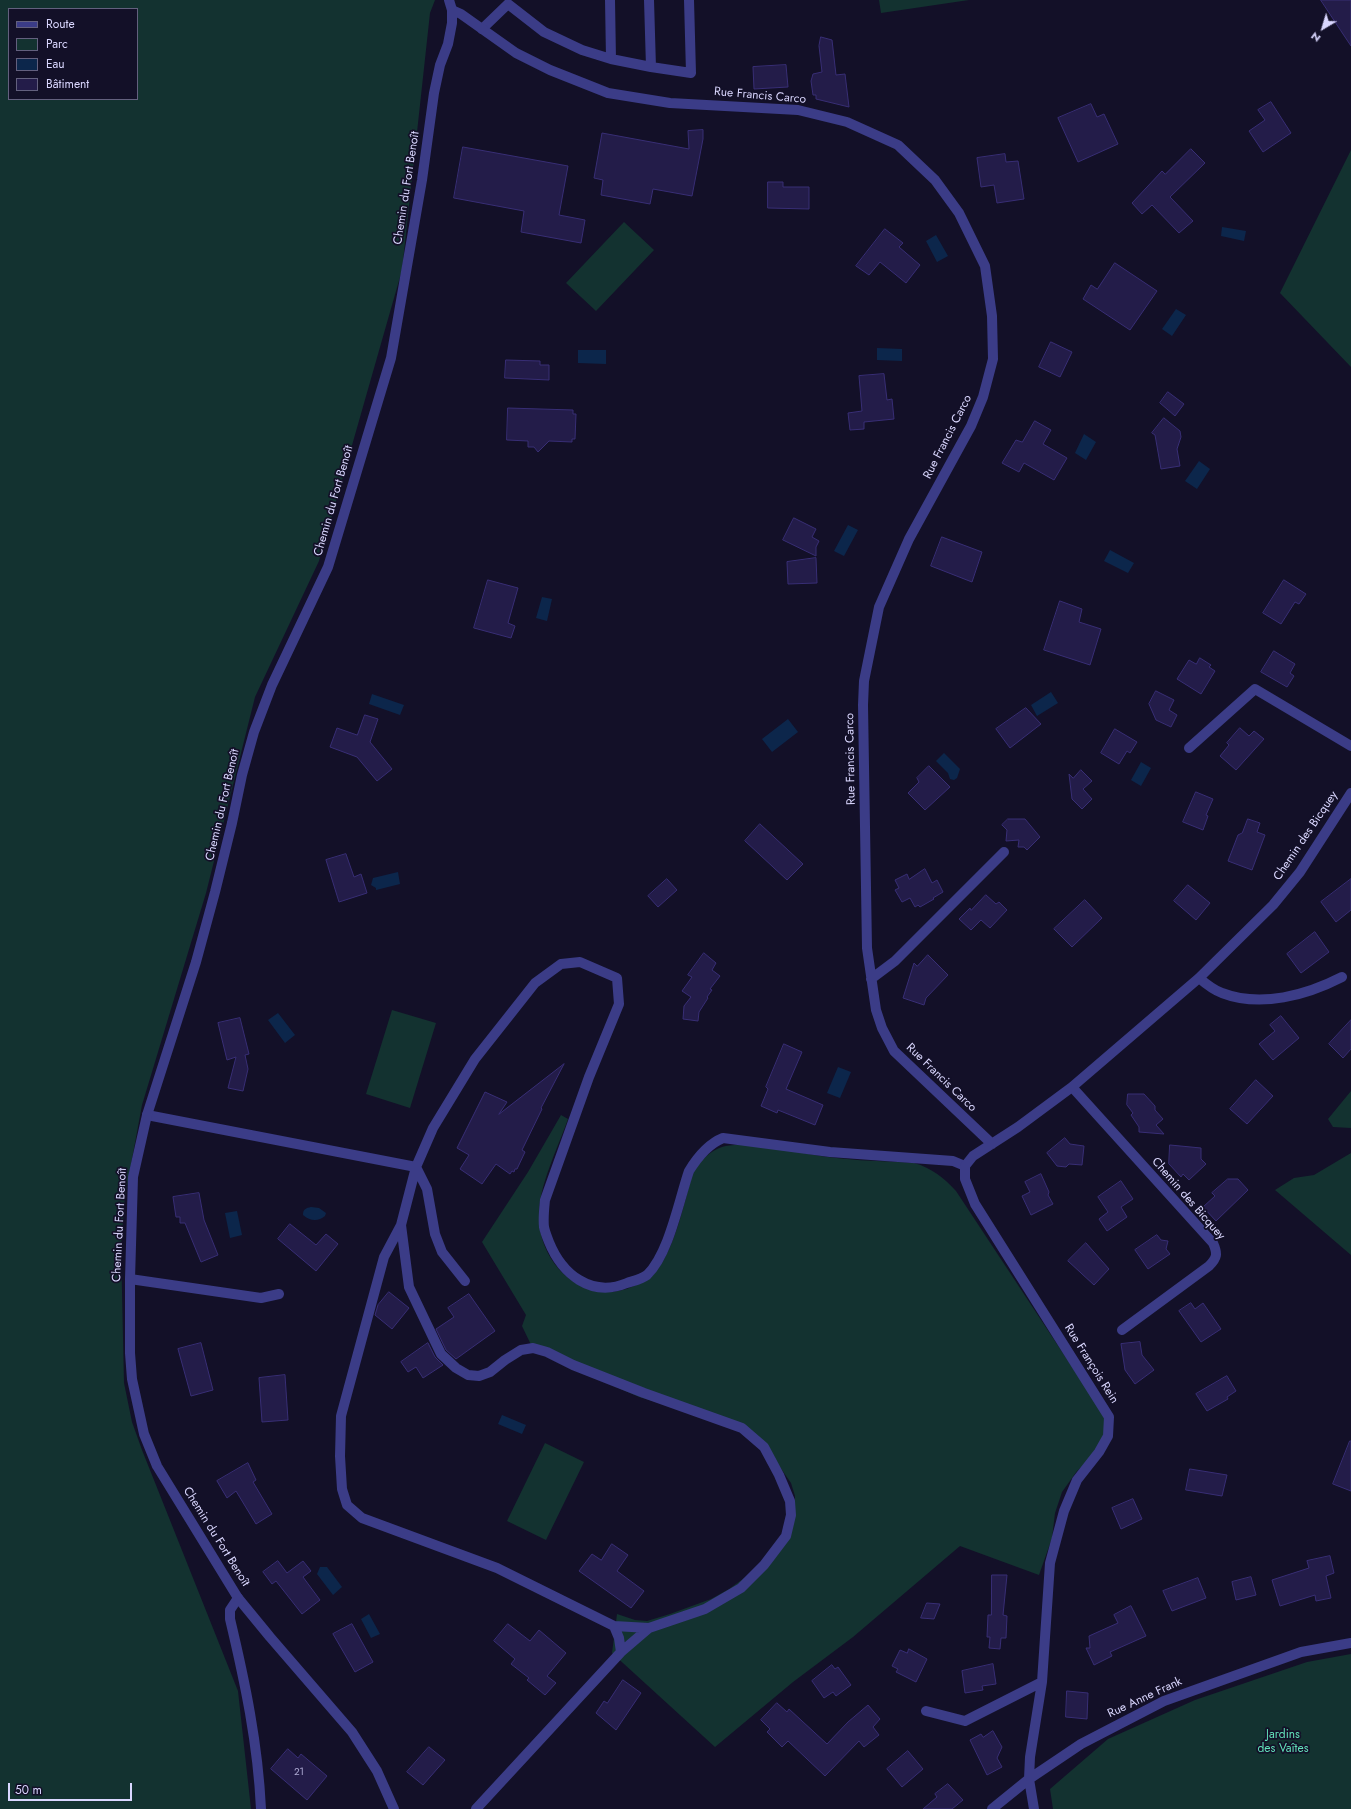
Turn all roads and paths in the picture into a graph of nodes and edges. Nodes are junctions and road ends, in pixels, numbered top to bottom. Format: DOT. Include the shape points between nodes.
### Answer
graph roads {
  1 [pos="610,0"];
  2 [pos="650,0"];
  3 [pos="689,0"];
  4 [pos="450,5"];
  5 [pos="482,29"];
  6 [pos="612,59"];
  7 [pos="651,67"];
  8 [pos="1351,746"];
  9 [pos="1189,748"];
  10 [pos="1351,793"];
  11 [pos="1004,852"];
  12 [pos="1342,977"];
  13 [pos="1199,978"];
  14 [pos="871,979"];
  15 [pos="1072,1087"];
  16 [pos="147,1116"];
  17 [pos="992,1144"];
  18 [pos="965,1166"];
  19 [pos="416,1167"];
  20 [pos="401,1225"];
  21 [pos="130,1279"];
  22 [pos="465,1281"];
  23 [pos="279,1294"];
  24 [pos="1122,1330"];
  25 [pos="238,1598"];
  26 [pos="614,1626"];
  27 [pos="649,1628"];
  28 [pos="1351,1643"];
  29 [pos="621,1652"];
  30 [pos="1042,1682"];
  31 [pos="926,1711"];
  32 [pos="1029,1779"];
  33 [pos="261,1809"];
  34 [pos="394,1809"];
  35 [pos="476,1809"];
  36 [pos="992,1809"];
  37 [pos="1034,1809"];
  1 -- 6 [label="street"];
  2 -- 7 [label="street"];
  3 -- 7 [label="street" via="691,73"];
  4 -- 5 [label="street, Rue Francis Carco"];
  4 -- 16 [label="street, Chemin du Fort Benoît" via="452,23 434,93 422,180 391,358 328,567 272,685 254,732 196,962"];
  5 -- 6 [label="street" via="508,4 544,32 582,50"];
  5 -- 14 [label="street, Rue Francis Carco" via="516,53 550,70 608,93 670,103 798,110 847,122 898,145 935,180 959,213 985,266 992,316 993,358 983,397 971,426 909,539 880,607 864,681 867,941"];
  6 -- 7 [label="street"];
  8 -- 9 [label="street" via="1255,689"];
  10 -- 13 [label="street, Chemin des Bicquey" via="1300,872 1273,905"];
  11 -- 14 [label="street" via="895,961"];
  12 -- 13 [label="street" via="1309,992 1267,999 1230,996"];
  13 -- 15 [label="street, Chemin des Bicquey"];
  14 -- 17 [label="street, Rue Francis Carco" via="876,1010 894,1051"];
  15 -- 17 [label="street, Chemin des Bicquey"];
  15 -- 24 [label="street, Chemin des Bicquey" via="1213,1243 1217,1251 1216,1260"];
  16 -- 19 [label="street"];
  16 -- 21 [label="street, Chemin du Fort Benoît" via="134,1177"];
  17 -- 18 [label="street, Chemin des Bicquey" via="973,1156"];
  18 -- 19 [label="street" via="952,1161 830,1152 723,1138 714,1142 689,1171 663,1253 646,1275 622,1286 607,1288 591,1286 576,1279 554,1256 543,1216 545,1200 589,1076 619,1004 617,978 580,962 561,964 536,983 526,995 476,1058 433,1128"];
  18 -- 30 [label="street, Rue François Rein" via="965,1179 975,1204 1108,1417 1108,1436 1077,1480 1064,1511 1050,1563"];
  19 -- 20 [label="street"];
  19 -- 22 [label="street" via="427,1189 435,1234 442,1252"];
  20 -- 26 [label="street" via="384,1257 341,1416 342,1489 347,1505 362,1518 497,1568"];
  20 -- 27 [label="street" via="409,1287 441,1354 456,1368 468,1375 478,1376 490,1372 521,1350 533,1348 644,1393 742,1428 764,1447 790,1501 791,1515 786,1536 741,1588 705,1609"];
  21 -- 23 [label="street" via="260,1298"];
  21 -- 25 [label="street, Chemin du Fort Benoît" via="132,1379 144,1434 157,1466"];
  25 -- 33 [label="street, Chemin du Fort Benoît" via="230,1610 230,1619 253,1728"];
  25 -- 34 [label="street, Chemin du Fort Benoît" via="352,1732 377,1771"];
  26 -- 27 [label="street"];
  26 -- 29 [label="street" via="620,1638"];
  27 -- 29 [label="street"];
  28 -- 32 [label="street, Rue Anne Frank" via="1301,1652 1164,1701 1081,1744"];
  29 -- 35 [label="street"];
  30 -- 31 [label="street" via="966,1721"];
  30 -- 32 [label="street, Rue François Rein"];
  32 -- 36 [label="street, Rue Anne Frank"];
  32 -- 37 [label="street, Rue François Rein"];
}
